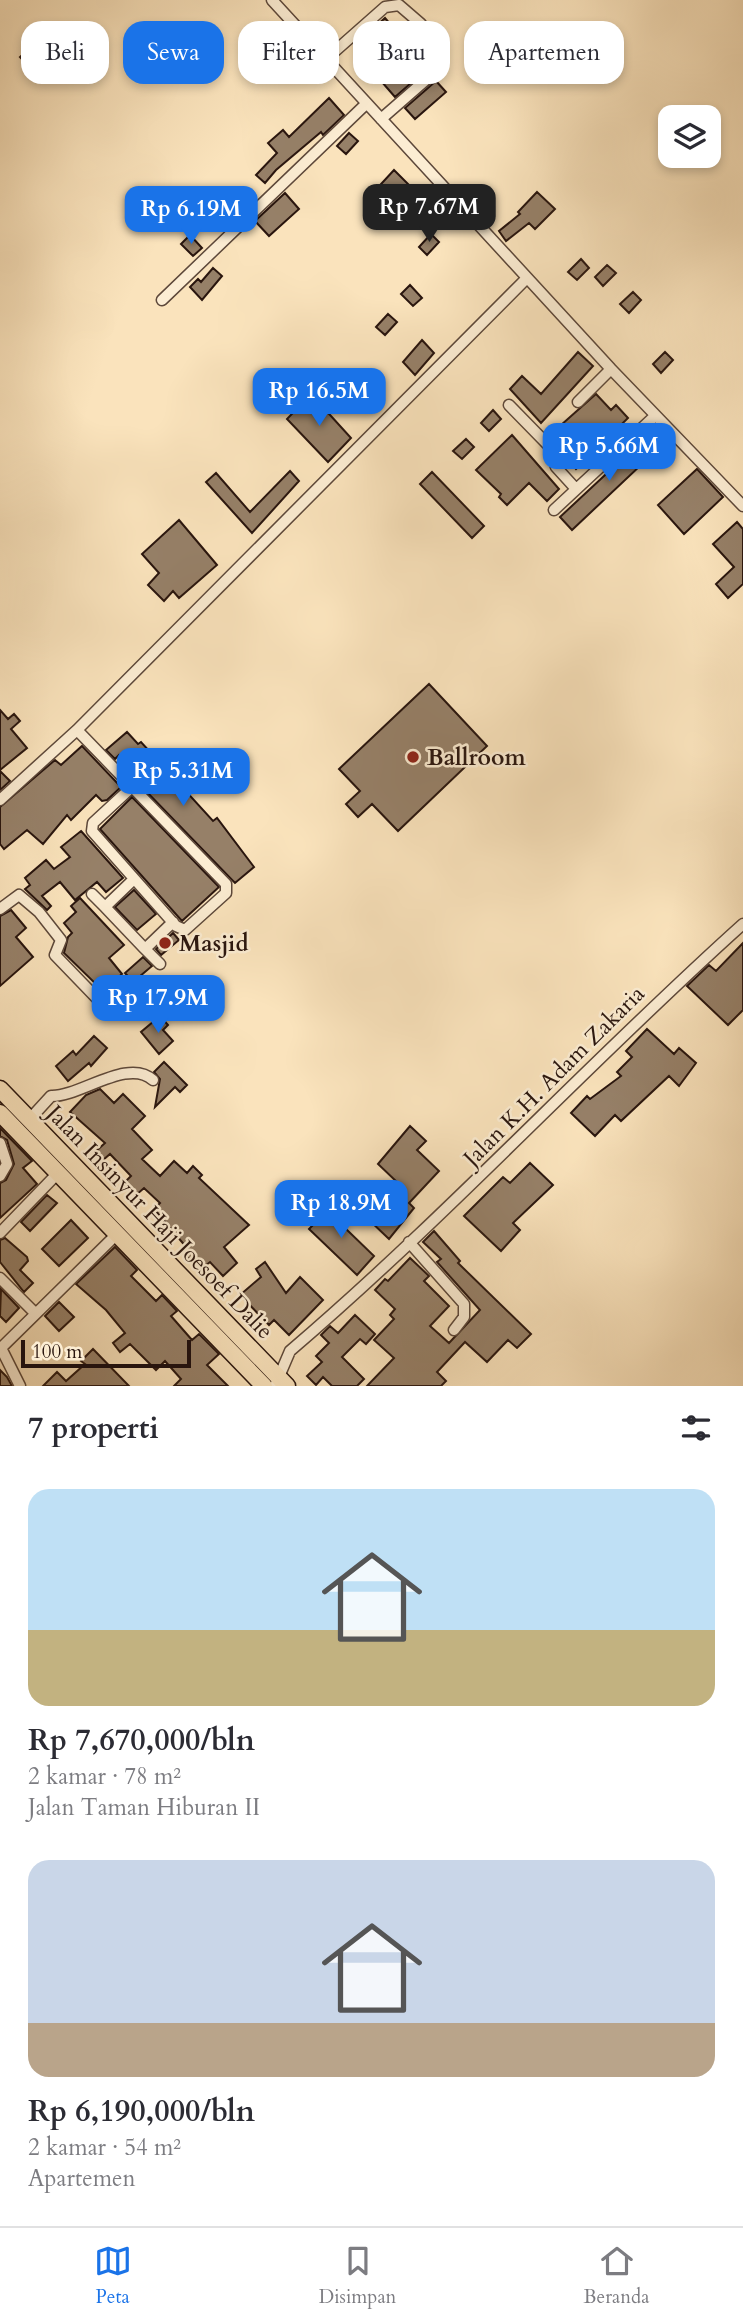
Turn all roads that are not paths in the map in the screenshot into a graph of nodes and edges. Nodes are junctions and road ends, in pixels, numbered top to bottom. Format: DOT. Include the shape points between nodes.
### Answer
graph roads {
  1 [pos="272,0"];
  2 [pos="291,21"];
  3 [pos="369,21"];
  4 [pos="418,21"];
  5 [pos="353,35"];
  6 [pos="339,48"];
  7 [pos="339,75"];
  8 [pos="421,84"];
  9 [pos="366,104"];
  10 [pos="381,119"];
  11 [pos="527,278"];
  12 [pos="162,300"];
  13 [pos="611,369"];
  14 [pos="578,402"];
  15 [pos="509,405"];
  16 [pos="655,415"];
  17 [pos="576,489"];
  18 [pos="743,506"];
  19 [pos="554,510"];
  20 [pos="76,730"];
  21 [pos="132,786"];
  22 [pos="0,800"];
  23 [pos="133,880"];
  24 [pos="92,894"];
  25 [pos="105,907"];
  26 [pos="0,909"];
  27 [pos="173,922"];
  28 [pos="743,924"];
  29 [pos="145,949"];
  30 [pos="160,964"];
  31 [pos="110,1012"];
  32 [pos="153,1080"];
  33 [pos="0,1088"];
  34 [pos="0,1113"];
  35 [pos="29,1120"];
  36 [pos="0,1143"];
  37 [pos="57,1174"];
  38 [pos="0,1176"];
  39 [pos="0,1233"];
  40 [pos="117,1234"];
  41 [pos="409,1242"];
  42 [pos="0,1278"];
  43 [pos="35,1313"];
  44 [pos="454,1330"];
  45 [pos="1,1349"];
  46 [pos="276,1384"];
  47 [pos="20,1386"];
  1 -- 2 [label="street"];
  3 -- 4 [label="street" via="385,7 399,5"];
  5 -- 6 [label="street"];
  7 -- 9 [label="street"];
  8 -- 10 [label="street"];
  9 -- 10 [label="street"];
  9 -- 12 [label="street"];
  10 -- 11 [label="street"];
  11 -- 13 [label="street"];
  11 -- 20 [label="street"];
  13 -- 14 [label="street"];
  13 -- 16 [label="street"];
  15 -- 17 [label="street" via="550,447 556,467"];
  16 -- 17 [label="street"];
  16 -- 18 [label="street"];
  17 -- 19 [label="street"];
  20 -- 21 [label="street"];
  20 -- 22 [label="street"];
  21 -- 23 [label="street" via="92,827"];
  21 -- 27 [label="street" via="227,886 226,893 185,930"];
  23 -- 25 [label="street"];
  23 -- 27 [label="street"];
  24 -- 25 [label="street"];
  25 -- 29 [label="street"];
  26 -- 31 [label="street" via="19,895 32,905 61,940 55,955"];
  27 -- 29 [label="street"];
  28 -- 41 [label="street, Jalan K.H. Adam Zakaria"];
  29 -- 30 [label="street"];
  32 -- 35 [label="street" via="137,1072 51,1096"];
  33 -- 35 [label="main road, Jalan Insinyur Haji Joesoef Dalie"];
  34 -- 37 [label="main road, Jalan Insinyur Haji Joesoef Dalie"];
  35 -- 46 [label="main road, Jalan Insinyur Haji Joesoef Dalie"];
  36 -- 38 [label="street" via="6,1164"];
  37 -- 39 [label="street"];
  37 -- 40 [label="main road, Jalan Insinyur Haji Joesoef Dalie"];
  40 -- 43 [label="street"];
  40 -- 46 [label="main road, Jalan Insinyur Haji Joesoef Dalie"];
  41 -- 44 [label="street" via="464,1304 464,1317"];
  41 -- 46 [label="street, Jalan K.H. Adam Zakaria" via="290,1351"];
  42 -- 43 [label="street"];
  43 -- 45 [label="street"];
  45 -- 47 [label="street"];
}
